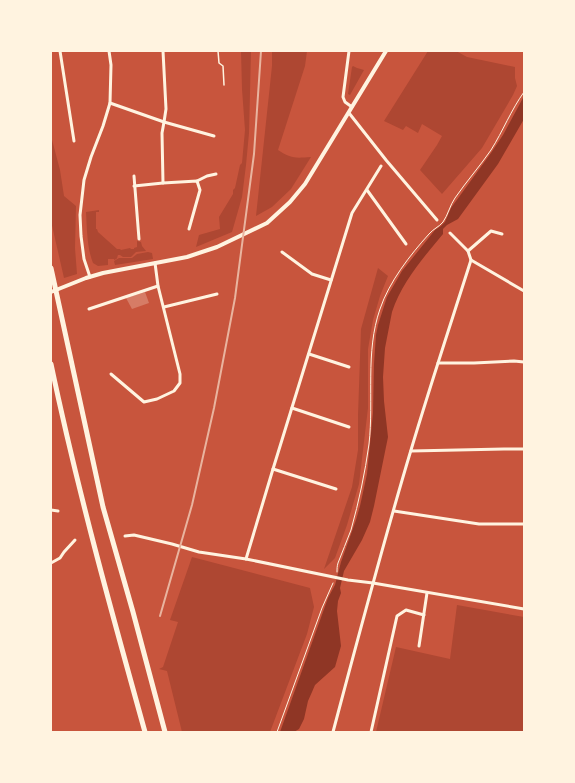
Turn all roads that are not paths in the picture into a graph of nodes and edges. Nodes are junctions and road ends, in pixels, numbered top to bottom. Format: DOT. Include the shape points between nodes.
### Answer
graph roads {
  1 [pos="60,51"];
  2 [pos="109,51"];
  3 [pos="218,51"];
  4 [pos="349,51"];
  5 [pos="386,51"];
  6 [pos="163,53"];
  7 [pos="224,85"];
  8 [pos="110,102"];
  9 [pos="352,107"];
  10 [pos="349,113"];
  11 [pos="164,122"];
  12 [pos="214,136"];
  13 [pos="74,141"];
  14 [pos="381,166"];
  15 [pos="216,174"];
  16 [pos="134,176"];
  17 [pos="197,182"];
  18 [pos="163,183"];
  19 [pos="134,186"];
  20 [pos="367,190"];
  21 [pos="437,220"];
  22 [pos="189,229"];
  23 [pos="450,234"];
  24 [pos="502,234"];
  25 [pos="138,239"];
  26 [pos="406,244"];
  27 [pos="468,251"];
  28 [pos="282,252"];
  29 [pos="471,260"];
  30 [pos="155,263"];
  31 [pos="51,268"];
  32 [pos="88,277"];
  33 [pos="330,280"];
  34 [pos="158,286"];
  35 [pos="524,291"];
  36 [pos="51,292"];
  37 [pos="217,294"];
  38 [pos="164,307"];
  39 [pos="89,309"];
  40 [pos="309,354"];
  41 [pos="438,362"];
  42 [pos="524,362"];
  43 [pos="51,364"];
  44 [pos="349,367"];
  45 [pos="111,374"];
  46 [pos="292,408"];
  47 [pos="349,427"];
  48 [pos="524,449"];
  49 [pos="411,451"];
  50 [pos="273,469"];
  51 [pos="336,489"];
  52 [pos="51,510"];
  53 [pos="58,511"];
  54 [pos="394,511"];
  55 [pos="524,524"];
  56 [pos="125,536"];
  57 [pos="75,540"];
  58 [pos="246,559"];
  59 [pos="51,564"];
  60 [pos="373,583"];
  61 [pos="427,592"];
  62 [pos="524,609"];
  63 [pos="424,615"];
  64 [pos="419,646"];
  65 [pos="145,732"];
  66 [pos="165,732"];
  67 [pos="333,732"];
  68 [pos="371,732"];
  1 -- 13 [label="street"];
  2 -- 8 [label="street"];
  3 -- 7 [label="lane" via="219,63 223,66"];
  4 -- 9 [label="street" via="343,97 346,104"];
  5 -- 9 [label="main road"];
  6 -- 11 [label="street" via="166,109"];
  8 -- 11 [label="street"];
  8 -- 32 [label="street" via="84,180 80,215"];
  9 -- 10 [label="main road"];
  10 -- 21 [label="street"];
  10 -- 30 [label="main road" via="304,184 290,202 267,223 187,257"];
  11 -- 12 [label="street"];
  11 -- 18 [label="street"];
  14 -- 20 [label="street"];
  15 -- 17 [label="street"];
  16 -- 19 [label="street"];
  17 -- 18 [label="street"];
  17 -- 22 [label="street" via="200,190"];
  18 -- 19 [label="street"];
  19 -- 25 [label="street"];
  20 -- 26 [label="street"];
  20 -- 33 [label="street" via="352,213"];
  23 -- 27 [label="street"];
  24 -- 27 [label="street" via="491,231"];
  27 -- 29 [label="street"];
  28 -- 33 [label="street" via="312,274"];
  29 -- 35 [label="street"];
  29 -- 41 [label="street"];
  30 -- 32 [label="main road"];
  30 -- 34 [label="street"];
  31 -- 66 [label="highway" via="104,507"];
  32 -- 36 [label="main road"];
  33 -- 40 [label="street"];
  34 -- 38 [label="street"];
  34 -- 39 [label="street"];
  37 -- 38 [label="street"];
  38 -- 45 [label="street" via="180,374 180,384 174,391 144,402"];
  40 -- 44 [label="street"];
  40 -- 46 [label="street"];
  41 -- 42 [label="street"];
  41 -- 49 [label="street"];
  43 -- 65 [label="highway" via="84,510"];
  46 -- 47 [label="street"];
  46 -- 50 [label="street"];
  48 -- 49 [label="street"];
  49 -- 54 [label="street"];
  50 -- 51 [label="street"];
  50 -- 58 [label="street"];
  52 -- 53 [label="street"];
  54 -- 55 [label="street" via="479,524"];
  54 -- 60 [label="street"];
  56 -- 58 [label="street" via="134,535 199,552"];
  57 -- 59 [label="street" via="60,558"];
  58 -- 60 [label="street"];
  60 -- 61 [label="street"];
  60 -- 67 [label="street"];
  61 -- 62 [label="street"];
  61 -- 63 [label="street"];
  63 -- 64 [label="street"];
  63 -- 68 [label="street" via="406,610 397,616"];
}
